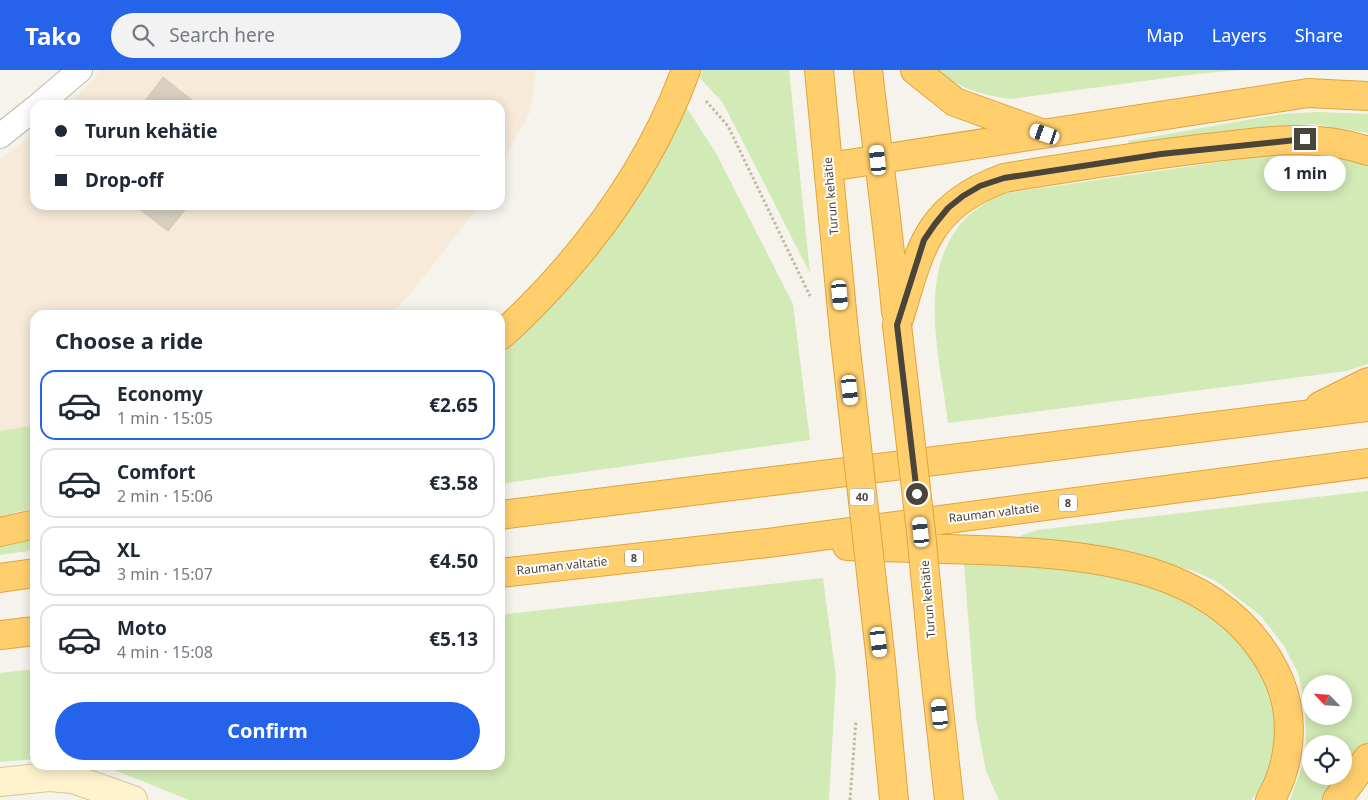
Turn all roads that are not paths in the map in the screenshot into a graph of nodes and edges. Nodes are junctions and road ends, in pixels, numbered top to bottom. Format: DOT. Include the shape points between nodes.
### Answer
graph roads {
  1 [pos="80,70"];
  2 [pos="686,70"];
  3 [pos="819,70"];
  4 [pos="868,70"];
  5 [pos="915,70"];
  6 [pos="1368,96"];
  7 [pos="45,100"];
  8 [pos="30,112"];
  9 [pos="1045,134"];
  10 [pos="0,136"];
  11 [pos="1368,150"];
  12 [pos="878,160"];
  13 [pos="829,167"];
  14 [pos="897,325"];
  15 [pos="505,332"];
  16 [pos="1368,382"];
  17 [pos="1368,407"];
  18 [pos="1300,415"];
  19 [pos="1368,463"];
  20 [pos="505,514"];
  21 [pos="30,525"];
  22 [pos="0,532"];
  23 [pos="768,543"];
  24 [pos="505,572"];
  25 [pos="30,574"];
  26 [pos="0,578"];
  27 [pos="30,632"];
  28 [pos="0,635"];
  29 [pos="1368,758"];
  30 [pos="946,773"];
  31 [pos="0,782"];
  32 [pos="0,797"];
  33 [pos="17,800"];
  34 [pos="133,800"];
  35 [pos="894,800"];
  36 [pos="949,800"];
  37 [pos="969,800"];
  38 [pos="1270,800"];
  39 [pos="1337,800"];
  1 -- 7 [label="street"];
  2 -- 15 [label="highway" via="672,110 608,219 564,271"];
  3 -- 13 [label="highway, Turun kehätie / 40"];
  4 -- 12 [label="highway, Turun kehätie"];
  5 -- 9 [label="highway" via="955,102"];
  6 -- 9 [label="highway" via="1308,93"];
  8 -- 10 [label="street"];
  9 -- 12 [label="highway"];
  11 -- 14 [label="highway" via="1337,142 1294,138 1004,178 980,186 948,208 924,240"];
  12 -- 13 [label="highway"];
  12 -- 14 [label="highway, Turun kehätie" via="888,219"];
  13 -- 35 [label="highway, Turun kehätie / 40, bridge"];
  14 -- 30 [label="highway, Turun kehätie, bridge"];
  16 -- 18 [label="highway"];
  17 -- 18 [label="highway"];
  18 -- 20 [label="highway"];
  19 -- 23 [label="highway, Rauman valtatie / 8"];
  21 -- 22 [label="highway"];
  23 -- 24 [label="highway, Rauman valtatie / 8"];
  23 -- 38 [label="highway" via="1048,552 1123,564 1193,589 1226,611 1256,640 1268,656 1282,688 1289,726 1288,748"];
  25 -- 26 [label="highway"];
  27 -- 28 [label="highway"];
  29 -- 39 [label="highway"];
  30 -- 36 [label="highway, Turun kehätie"];
  30 -- 37 [label="highway"];
  31 -- 34 [label="main road" via="49,777 73,779"];
  32 -- 33 [label="main road"];
}
